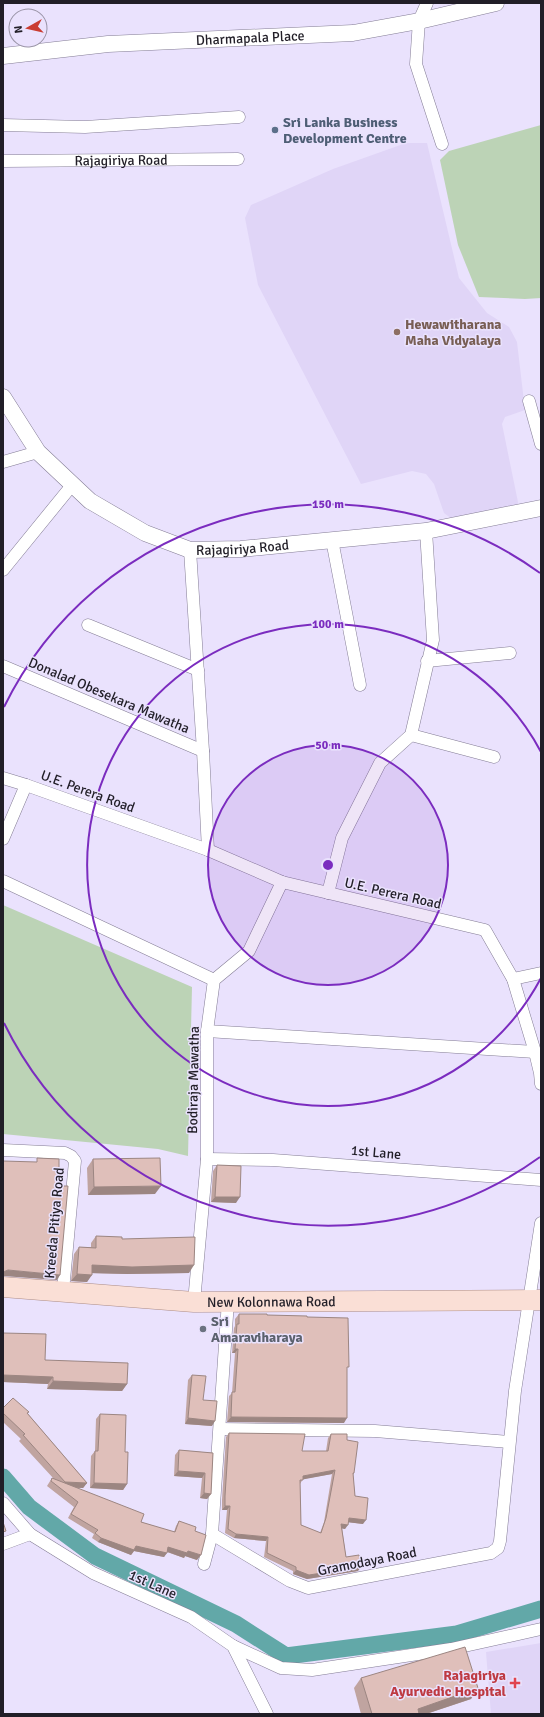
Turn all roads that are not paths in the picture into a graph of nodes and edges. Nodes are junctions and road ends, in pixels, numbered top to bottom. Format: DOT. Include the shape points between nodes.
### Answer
graph roads {
  1 [pos="427,3"];
  2 [pos="496,3"];
  3 [pos="419,22"];
  4 [pos="3,56"];
  5 [pos="239,117"];
  6 [pos="3,125"];
  7 [pos="442,144"];
  8 [pos="238,159"];
  9 [pos="3,161"];
  10 [pos="3,397"];
  11 [pos="530,400"];
  12 [pos="541,444"];
  13 [pos="38,452"];
  14 [pos="3,462"];
  15 [pos="73,484"];
  16 [pos="541,508"];
  17 [pos="426,531"];
  18 [pos="332,540"];
  19 [pos="190,550"];
  20 [pos="3,570"];
  21 [pos="88,625"];
  22 [pos="510,653"];
  23 [pos="427,661"];
  24 [pos="3,666"];
  25 [pos="198,670"];
  26 [pos="360,685"];
  27 [pos="411,735"];
  28 [pos="203,751"];
  29 [pos="494,757"];
  30 [pos="3,778"];
  31 [pos="26,785"];
  32 [pos="3,840"];
  33 [pos="208,850"];
  34 [pos="3,881"];
  35 [pos="282,882"];
  36 [pos="328,893"];
  37 [pos="541,973"];
  38 [pos="513,979"];
  39 [pos="214,980"];
  40 [pos="207,1031"];
  41 [pos="535,1052"];
  42 [pos="541,1084"];
  43 [pos="3,1150"];
  44 [pos="207,1159"];
  45 [pos="541,1180"];
  46 [pos="541,1223"];
  47 [pos="3,1287"];
  48 [pos="63,1291"];
  49 [pos="534,1300"];
  50 [pos="228,1301"];
  51 [pos="194,1302"];
  52 [pos="220,1429"];
  53 [pos="509,1442"];
  54 [pos="3,1503"];
  55 [pos="30,1534"];
  56 [pos="212,1534"];
  57 [pos="3,1544"];
  58 [pos="204,1564"];
  59 [pos="541,1629"];
  60 [pos="233,1646"];
  61 [pos="266,1714"];
  1 -- 3 [label="street"];
  2 -- 3 [label="street, Dharmapala Place"];
  3 -- 4 [label="street, Dharmapala Place" via="353,33 108,44"];
  3 -- 7 [label="street" via="416,64"];
  5 -- 6 [label="street" via="85,127"];
  8 -- 9 [label="street, Rajagiriya Road"];
  10 -- 13 [label="street, Rajagiriya Road"];
  11 -- 12 [label="street"];
  13 -- 14 [label="street"];
  13 -- 15 [label="street, Rajagiriya Road"];
  15 -- 19 [label="street, Rajagiriya Road" via="90,502 145,533"];
  15 -- 20 [label="street"];
  16 -- 17 [label="street, Rajagiriya Road"];
  17 -- 18 [label="street, Rajagiriya Road"];
  17 -- 23 [label="street" via="433,640"];
  18 -- 19 [label="street, Rajagiriya Road" via="241,549"];
  18 -- 26 [label="street"];
  19 -- 25 [label="street, Donalad Obesekara Mawatha"];
  21 -- 25 [label="street"];
  22 -- 23 [label="street"];
  23 -- 27 [label="street"];
  24 -- 28 [label="street, Donalad Obesekara Mawatha"];
  25 -- 28 [label="street, Donalad Obesekara Mawatha"];
  27 -- 29 [label="street"];
  27 -- 36 [label="street" via="380,763 342,838"];
  28 -- 33 [label="street, Donalad Obesekara Mawatha"];
  30 -- 31 [label="street, U.E. Perera Road"];
  31 -- 32 [label="street"];
  31 -- 33 [label="street, U.E. Perera Road"];
  33 -- 35 [label="street, U.E. Perera Road"];
  34 -- 39 [label="street"];
  35 -- 36 [label="street, U.E. Perera Road"];
  35 -- 39 [label="street" via="249,951"];
  36 -- 38 [label="street, U.E. Perera Road" via="485,930"];
  37 -- 38 [label="street"];
  38 -- 41 [label="street, U.E. Perera Road"];
  39 -- 40 [label="street, Bodiraja Mawatha"];
  40 -- 41 [label="street"];
  40 -- 44 [label="street, Bodiraja Mawatha"];
  41 -- 42 [label="street, U.E. Perera Road"];
  43 -- 48 [label="street, Kreeda Pitiya Road" via="65,1153 75,1161"];
  44 -- 45 [label="street, 1st Lane" via="273,1160"];
  44 -- 51 [label="street, Bodiraja Mawatha"];
  46 -- 49 [label="street"];
  47 -- 48 [label="main road, New Kolonnawa Road"];
  48 -- 51 [label="main road, New Kolonnawa Road"];
  49 -- 50 [label="main road, New Kolonnawa Road"];
  49 -- 53 [label="street, Gramodaya Road"];
  50 -- 51 [label="main road, New Kolonnawa Road"];
  50 -- 52 [label="street"];
  52 -- 53 [label="street" via="375,1431"];
  52 -- 56 [label="street"];
  53 -- 56 [label="street, Gramodaya Road" via="500,1541 498,1548 491,1552 308,1588 290,1581"];
  54 -- 55 [label="street, 1st Lane"];
  55 -- 57 [label="street"];
  55 -- 60 [label="street, 1st Lane" via="93,1573 191,1617"];
  56 -- 58 [label="street"];
  59 -- 60 [label="street" via="451,1649 312,1670 281,1668"];
  60 -- 61 [label="street, 1st Lane"];
}
